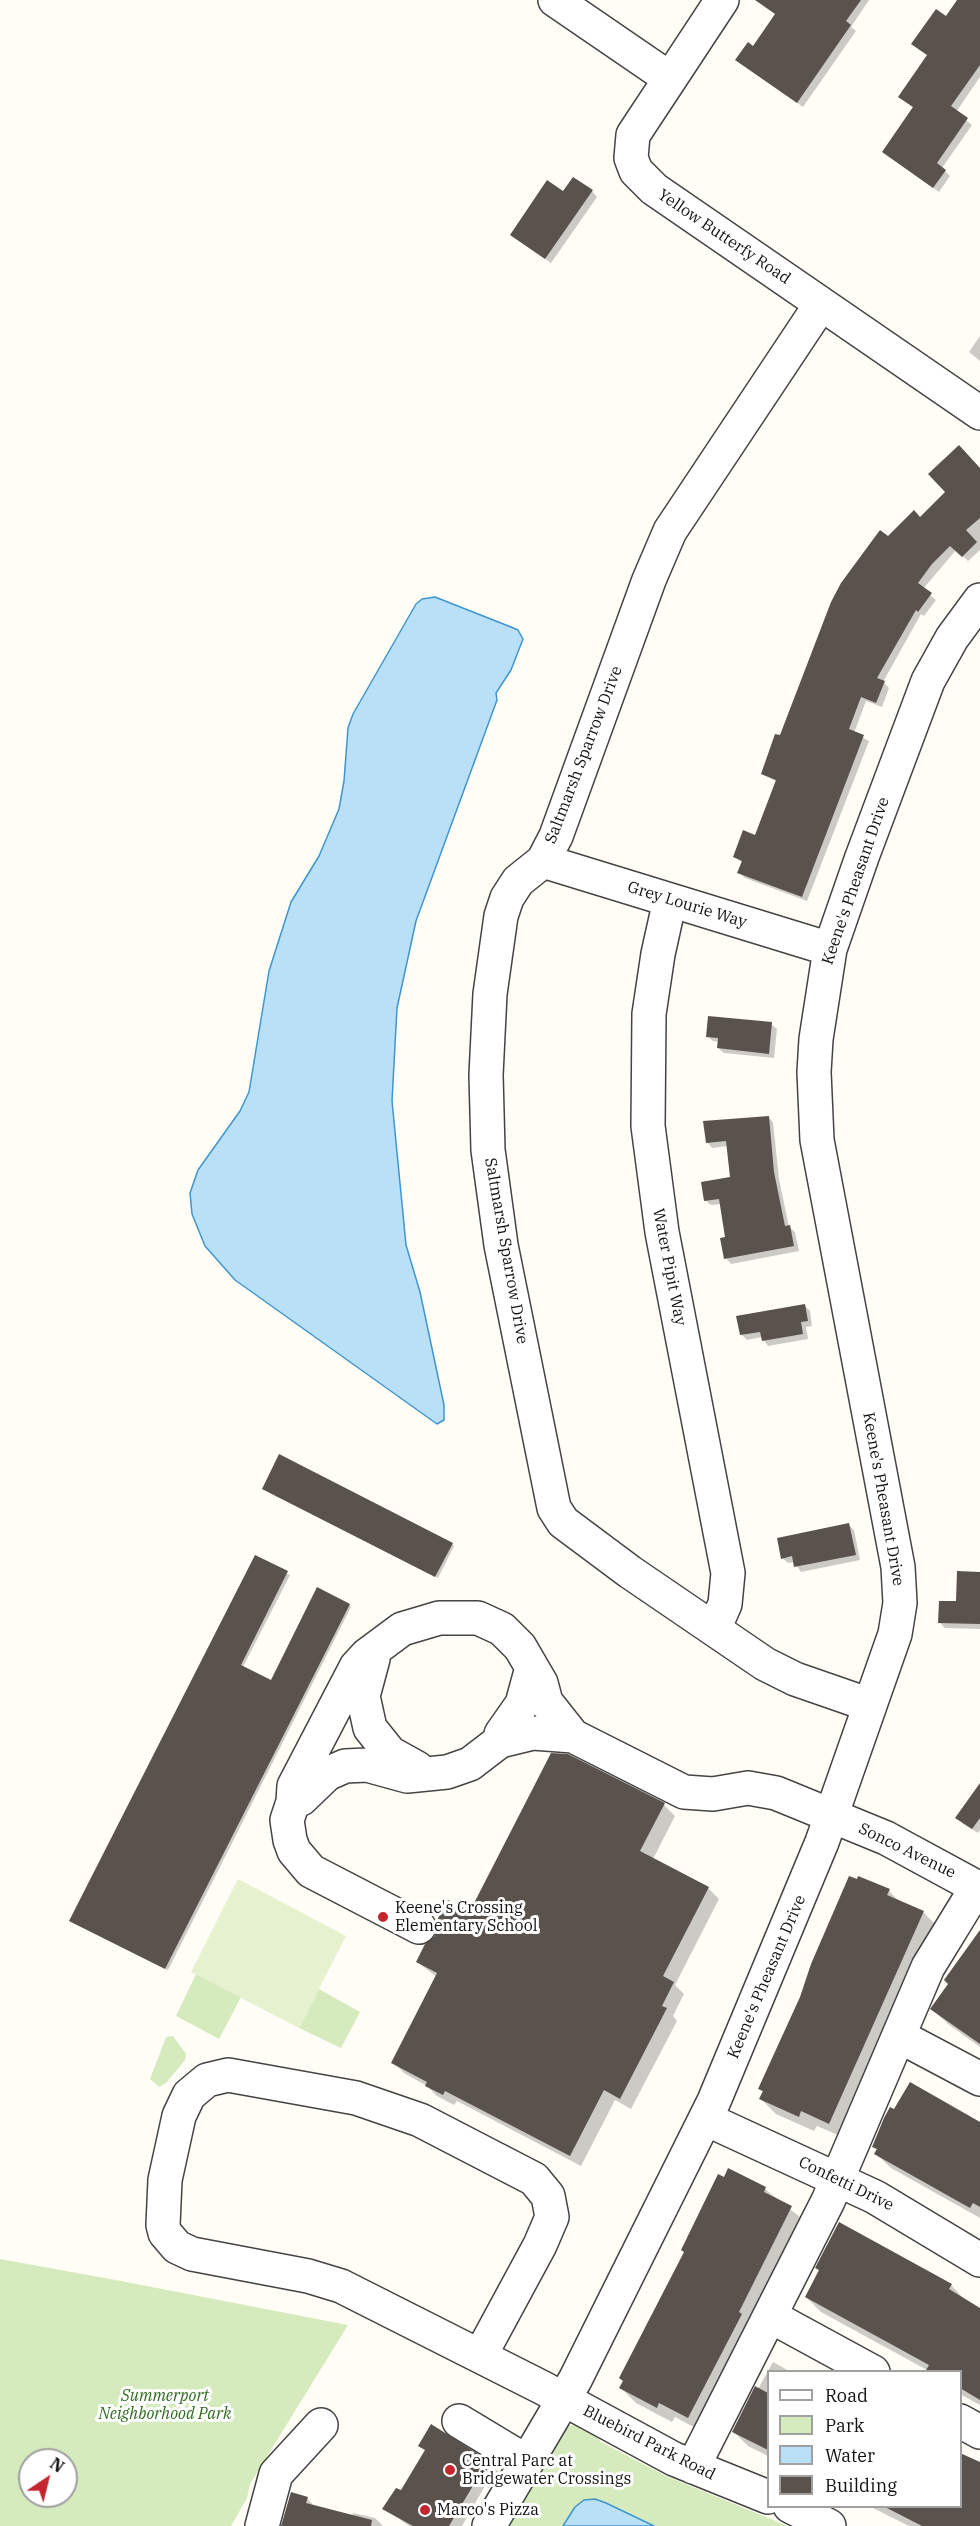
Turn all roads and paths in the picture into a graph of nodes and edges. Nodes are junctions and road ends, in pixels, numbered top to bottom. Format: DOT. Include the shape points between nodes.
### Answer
graph roads {
  1 [pos="555,0"];
  2 [pos="722,0"];
  3 [pos="669,78"];
  4 [pos="821,304"];
  5 [pos="980,413"];
  6 [pos="980,600"];
  7 [pos="543,861"];
  8 [pos="670,900"];
  9 [pos="830,949"];
  10 [pos="714,1629"];
  11 [pos="373,1651"];
  12 [pos="531,1671"];
  13 [pos="870,1705"];
  14 [pos="573,1736"];
  15 [pos="500,1741"];
  16 [pos="423,1772"];
  17 [pos="294,1802"];
  18 [pos="832,1816"];
  19 [pos="979,1888"];
  20 [pos="419,1927"];
  21 [pos="899,2036"];
  22 [pos="980,2079"];
  23 [pos="706,2119"];
  24 [pos="838,2178"];
  25 [pos="980,2260"];
  26 [pos="772,2317"];
  27 [pos="480,2356"];
  28 [pos="869,2370"];
  29 [pos="564,2400"];
  30 [pos="459,2421"];
  31 [pos="962,2422"];
  32 [pos="321,2425"];
  33 [pos="980,2432"];
  34 [pos="527,2462"];
  35 [pos="693,2467"];
  36 [pos="767,2497"];
  37 [pos="794,2508"];
  38 [pos="262,2526"];
  39 [pos="489,2526"];
  40 [pos="830,2526"];
  1 -- 3 [label="street"];
  2 -- 3 [label="street, Yellow Butterfy Road"];
  3 -- 4 [label="street, Yellow Butterfy Road" via="633,135 631,159 636,171 654,189"];
  4 -- 5 [label="street, Yellow Butterfy Road"];
  4 -- 7 [label="street, Saltmarsh Sparrow Drive" via="670,531 556,836"];
  6 -- 9 [label="street, Keene's Pheasant Drive" via="952,638 928,681"];
  7 -- 8 [label="street, Grey Lourie Way"];
  7 -- 10 [label="street, Saltmarsh Sparrow Drive" via="518,881 501,916 490,994 486,1075 488,1150 501,1245 554,1508 578,1534"];
  8 -- 9 [label="street, Grey Lourie Way"];
  8 -- 10 [label="street, Water Pipit Way" via="649,1014 648,1126 662,1232 728,1573 725,1604"];
  9 -- 13 [label="street, Keene's Pheasant Drive" via="816,1039 817,1140 900,1589 895,1634"];
  10 -- 13 [label="street, Saltmarsh Sparrow Drive" via="778,1672"];
  11 -- 12 [label="street" via="412,1625 439,1618 478,1618 513,1639"];
  11 -- 16 [label="street" via="363,1696 370,1728 390,1753"];
  11 -- 17 [label="street" via="351,1677 294,1786"];
  12 -- 14 [label="street" via="541,1683 546,1702"];
  12 -- 15 [label="street" via="522,1704"];
  13 -- 18 [label="street, Keene's Pheasant Drive"];
  14 -- 15 [label="street" via="533,1733"];
  14 -- 18 [label="street, Sonco Avenue" via="675,1789 704,1794 748,1788 766,1790"];
  15 -- 16 [label="street" via="470,1764 447,1772"];
  16 -- 17 [label="street" via="406,1776 367,1765 345,1767 327,1774"];
  17 -- 20 [label="street" via="287,1820 288,1831 302,1862 322,1877"];
  18 -- 19 [label="street, Sonco Avenue" via="908,1848"];
  18 -- 23 [label="street, Keene's Pheasant Drive"];
  19 -- 21 [label="street" via="937,1949"];
  21 -- 22 [label="street"];
  21 -- 24 [label="street"];
  23 -- 24 [label="street, Confetti Drive"];
  23 -- 29 [label="street, Keene's Pheasant Drive"];
  24 -- 25 [label="street, Confetti Drive" via="922,2223"];
  24 -- 26 [label="street"];
  26 -- 28 [label="street"];
  26 -- 35 [label="street"];
  27 -- 27 [label="street, Bluebird Park Road" via="552,2217 541,2187 525,2173 420,2120 342,2095 228,2075 207,2080 189,2095 179,2116 165,2180 164,2208 165,2233 185,2252 325,2280"];
  27 -- 29 [label="street, Bluebird Park Road"];
  29 -- 34 [label="street, Keene's Pheasant Drive"];
  29 -- 35 [label="street, Bluebird Park Road"];
  30 -- 34 [label="street"];
  31 -- 33 [label="street"];
  32 -- 38 [label="street" via="276,2474"];
  34 -- 39 [label="street, Keene's Pheasant Drive"];
  35 -- 36 [label="street, Bluebird Park Road"];
  37 -- 40 [label="street"];
}
